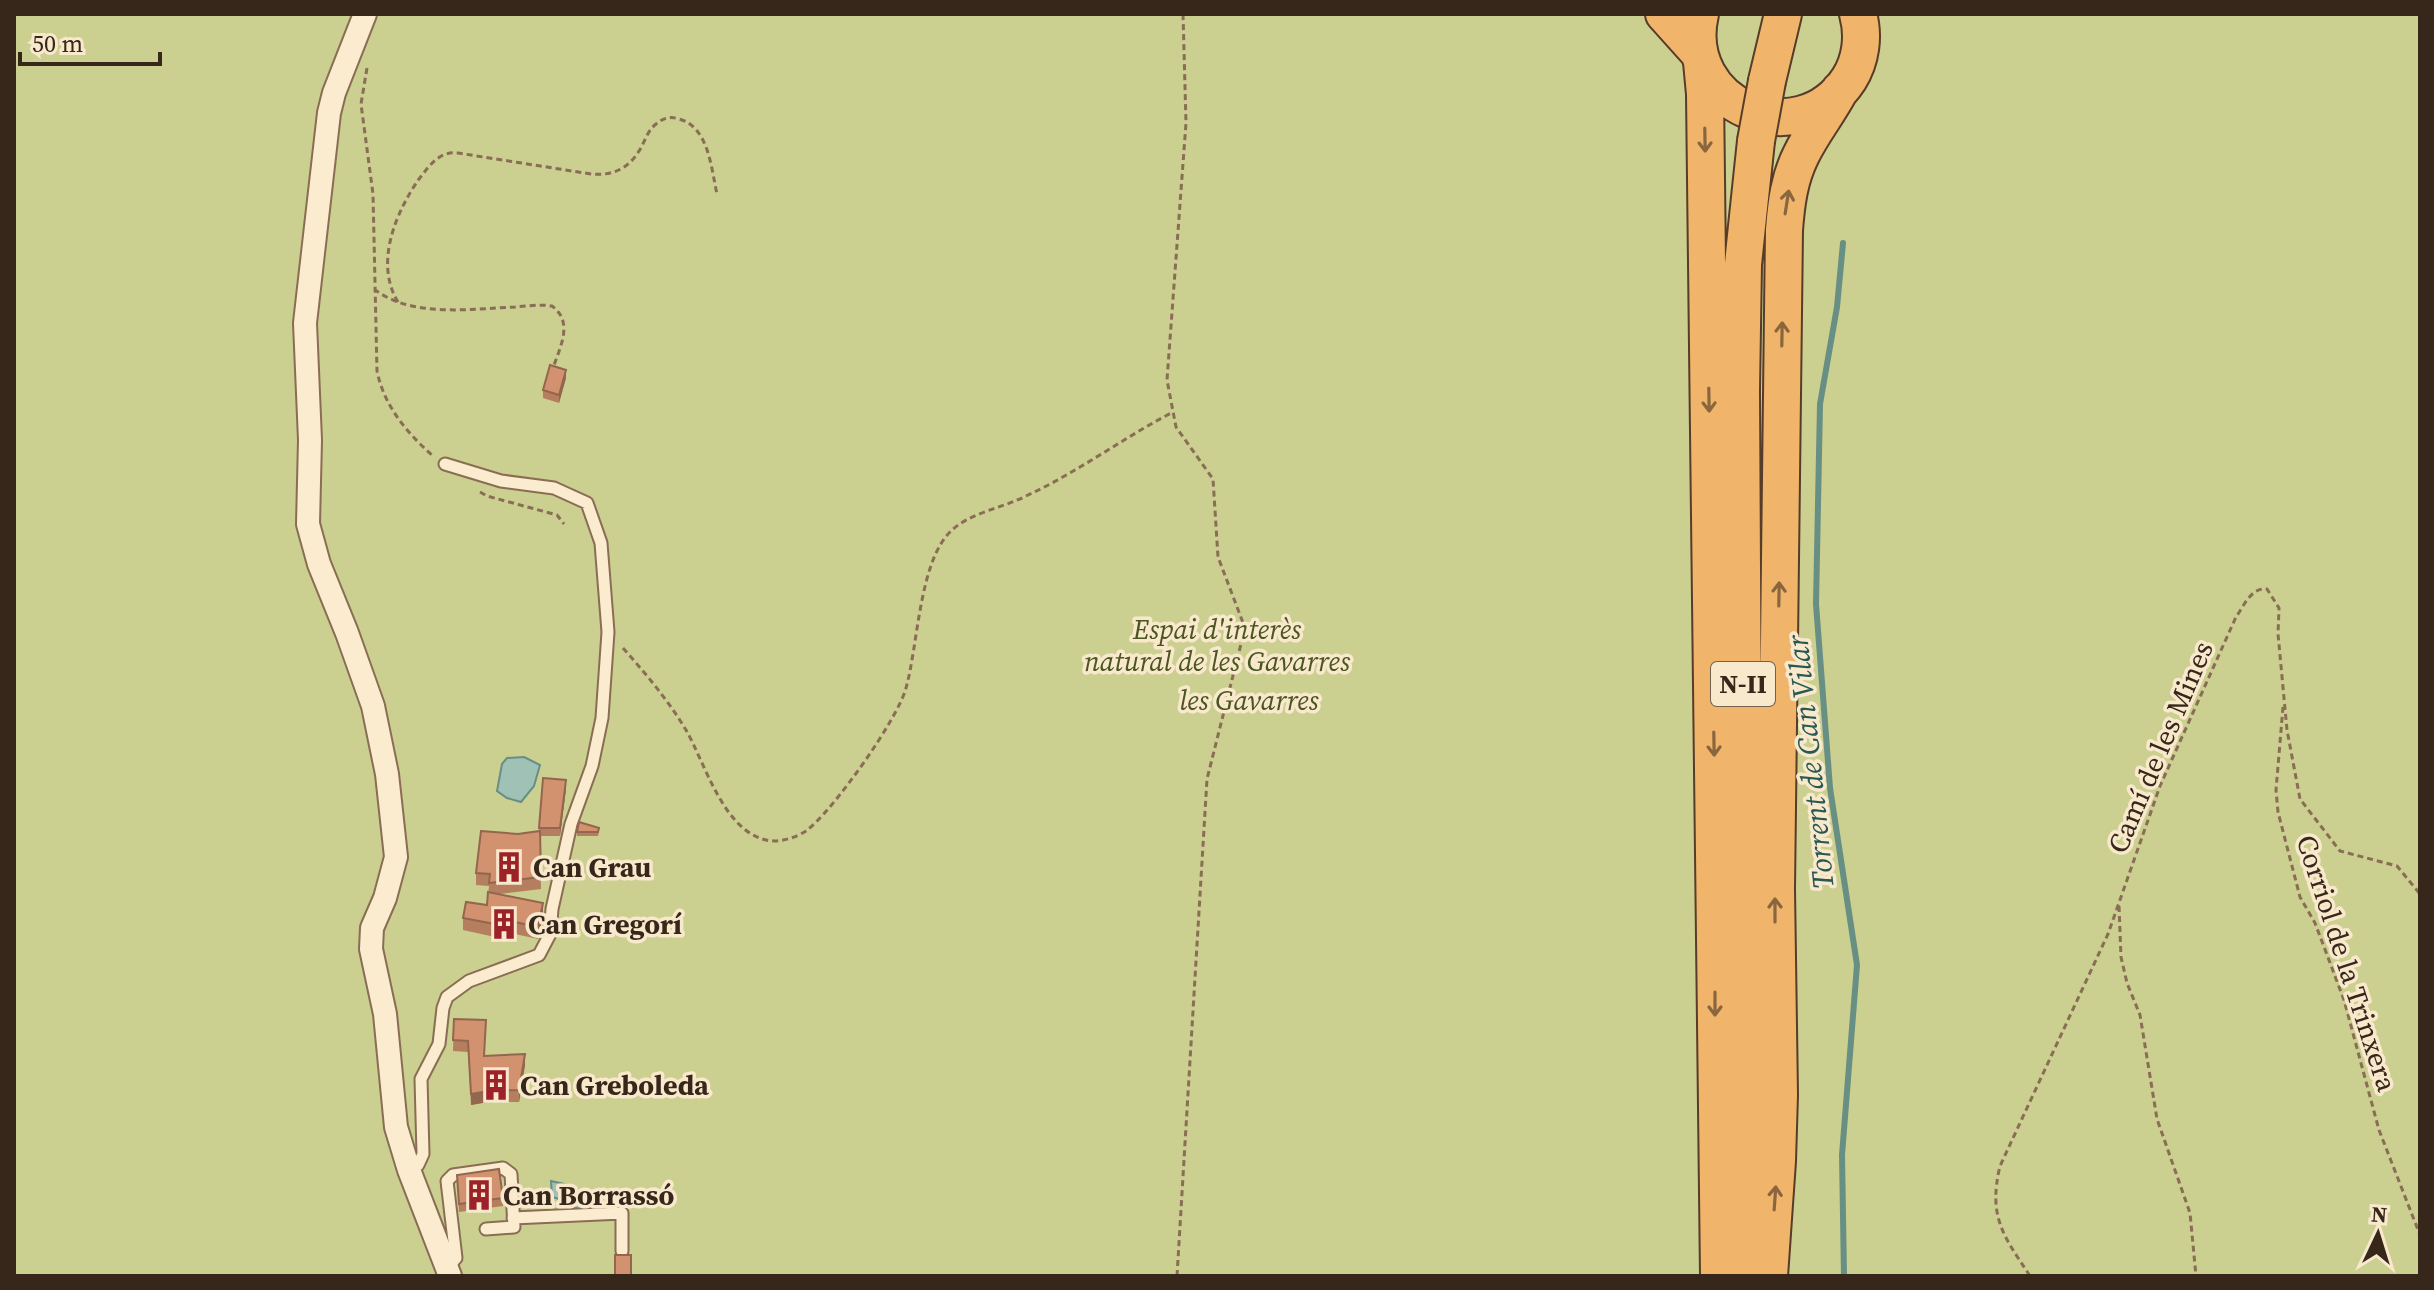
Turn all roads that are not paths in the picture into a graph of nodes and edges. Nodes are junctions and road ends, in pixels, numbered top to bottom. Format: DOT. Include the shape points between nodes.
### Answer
graph roads {
  1 [pos="365,14"];
  2 [pos="1664,14"];
  3 [pos="1700,14"];
  4 [pos="1783,14"];
  5 [pos="1859,16"];
  6 [pos="1700,57"];
  7 [pos="1840,90"];
  8 [pos="445,464"];
  9 [pos="409,1170"];
  10 [pos="513,1218"];
  11 [pos="486,1229"];
  12 [pos="622,1251"];
  13 [pos="448,1272"];
  14 [pos="1719,1276"];
  15 [pos="1746,1276"];
  16 [pos="1769,1276"];
  1 -- 9 [label="street" via="329,113 308,279 307,510 314,551 373,706 387,774 396,857 372,928 371,949 385,1014 396,1127"];
  2 -- 6 [label="highway"];
  3 -- 6 [label="highway"];
  4 -- 15 [label="highway, N-II, bridge" via="1756,141 1743,264"];
  5 -- 7 [label="highway" via="1860,52"];
  6 -- 7 [label="highway" via="1725,97 1763,115 1805,113"];
  6 -- 14 [label="highway, one-way" via="1705,94"];
  16 -- 7 [label="highway, one-way" via="1778,1125 1775,903 1784,230 1795,170"];
  8 -- 9 [label="lane" via="501,481 554,488 587,503 601,543 608,632 599,742 571,824 550,934 539,955 469,981 447,997 439,1044 421,1079 423,1154"];
  9 -- 13 [label="street"];
  10 -- 11 [label="lane" via="514,1227"];
  10 -- 12 [label="lane" via="622,1213"];
  10 -- 13 [label="lane" via="511,1174 503,1168 453,1175 447,1181 456,1258"];
}
